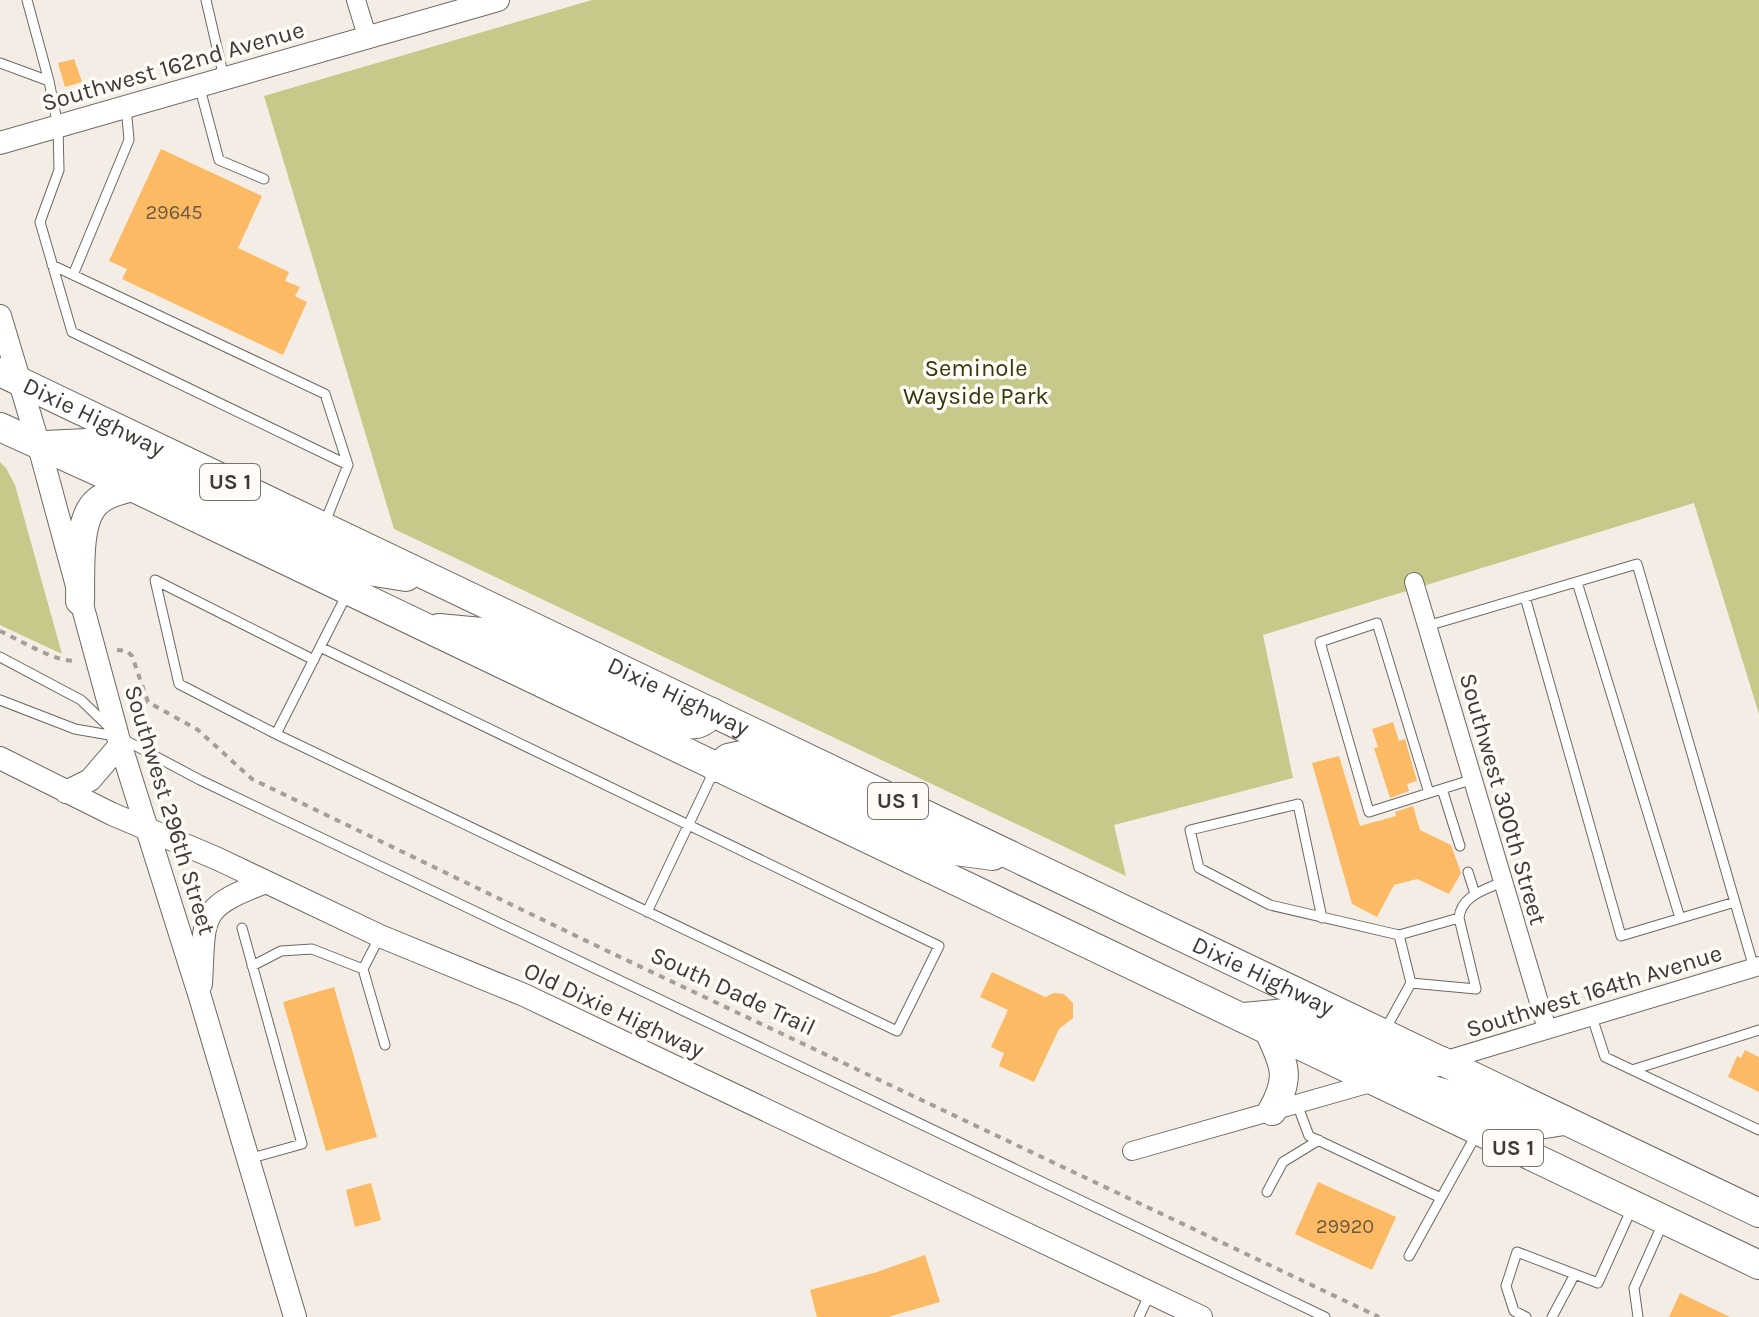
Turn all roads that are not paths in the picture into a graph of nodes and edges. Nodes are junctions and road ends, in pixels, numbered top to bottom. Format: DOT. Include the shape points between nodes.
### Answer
graph roads {
  1 [pos="27,0"];
  2 [pos="206,0"];
  3 [pos="356,0"];
  4 [pos="498,0"];
  5 [pos="368,39"];
  6 [pos="0,63"];
  7 [pos="224,78"];
  8 [pos="49,81"];
  9 [pos="199,85"];
  10 [pos="126,106"];
  11 [pos="58,126"];
  12 [pos="0,143"];
  13 [pos="264,179"];
  14 [pos="52,265"];
  15 [pos="73,275"];
  16 [pos="0,316"];
  17 [pos="7,380"];
  18 [pos="0,427"];
  19 [pos="39,446"];
  20 [pos="348,465"];
  21 [pos="132,487"];
  22 [pos="323,526"];
  23 [pos="439,582"];
  24 [pos="1414,582"];
  25 [pos="1577,582"];
  26 [pos="349,592"];
  27 [pos="1525,597"];
  28 [pos="80,601"];
  29 [pos="419,626"];
  30 [pos="1427,626"];
  31 [pos="320,647"];
  32 [pos="0,657"];
  33 [pos="314,660"];
  34 [pos="0,700"];
  35 [pos="712,712"];
  36 [pos="276,734"];
  37 [pos="120,740"];
  38 [pos="0,758"];
  39 [pos="716,768"];
  40 [pos="1475,779"];
  41 [pos="1442,789"];
  42 [pos="66,792"];
  43 [pos="1429,793"];
  44 [pos="690,826"];
  45 [pos="146,828"];
  46 [pos="1460,846"];
  47 [pos="1022,860"];
  48 [pos="1468,872"];
  49 [pos="266,882"];
  50 [pos="1502,882"];
  51 [pos="1475,894"];
  52 [pos="1735,902"];
  53 [pos="647,912"];
  54 [pos="1322,918"];
  55 [pos="1459,918"];
  56 [pos="1680,918"];
  57 [pos="242,928"];
  58 [pos="1399,935"];
  59 [pos="380,936"];
  60 [pos="252,966"];
  61 [pos="1757,967"];
  62 [pos="363,969"];
  63 [pos="1411,983"];
  64 [pos="200,997"];
  65 [pos="1592,1017"];
  66 [pos="1256,1023"];
  67 [pos="1547,1029"];
  68 [pos="1759,1030"];
  69 [pos="1383,1033"];
  70 [pos="385,1045"];
  71 [pos="1443,1061"];
  72 [pos="1632,1070"];
  73 [pos="1374,1082"];
  74 [pos="1284,1108"];
  75 [pos="1564,1121"];
  76 [pos="1759,1130"];
  77 [pos="1478,1131"];
  78 [pos="1319,1140"];
  79 [pos="1132,1151"];
  80 [pos="248,1159"];
  81 [pos="1267,1192"];
  82 [pos="1441,1198"];
  83 [pos="1633,1205"];
  84 [pos="1758,1210"];
  85 [pos="1665,1220"];
  86 [pos="1409,1256"];
  87 [pos="1759,1265"];
  88 [pos="1575,1274"];
  89 [pos="1150,1293"];
  90 [pos="295,1317"];
  91 [pos="1139,1317"];
  92 [pos="1201,1317"];
  93 [pos="1325,1317"];
  94 [pos="1526,1317"];
  95 [pos="1552,1317"];
  96 [pos="1638,1317"];
  1 -- 8 [label="lane"];
  2 -- 7 [label="lane"];
  3 -- 5 [label="street"];
  4 -- 5 [label="street, Southwest 162nd Avenue"];
  5 -- 7 [label="street, Southwest 162nd Avenue"];
  6 -- 8 [label="lane"];
  7 -- 9 [label="street, Southwest 162nd Avenue"];
  8 -- 11 [label="lane"];
  9 -- 10 [label="street, Southwest 162nd Avenue"];
  9 -- 13 [label="lane" via="219,160"];
  10 -- 11 [label="street, Southwest 162nd Avenue"];
  10 -- 15 [label="lane" via="129,140"];
  11 -- 12 [label="street, Southwest 162nd Avenue"];
  11 -- 14 [label="lane" via="59,170 40,222"];
  14 -- 15 [label="lane"];
  14 -- 20 [label="lane" via="72,332"];
  15 -- 20 [label="lane" via="325,394"];
  16 -- 17 [label="street, Southwest 296th Street"];
  17 -- 19 [label="street, Southwest 296th Street"];
  17 -- 22 [label="highway, Dixie Highway / US 1"];
  18 -- 19 [label="highway, Dixie Highway / US 1"];
  19 -- 21 [label="highway, Dixie Highway / US 1"];
  19 -- 23 [label="highway" via="100,446 368,571"];
  19 -- 28 [label="street, Southwest 296th Street"];
  20 -- 22 [label="lane"];
  21 -- 26 [label="highway, Dixie Highway / US 1"];
  21 -- 28 [label="highway" via="108,494 90,511 83,529"];
  22 -- 23 [label="highway, Dixie Highway / US 1"];
  23 -- 35 [label="highway, Dixie Highway / US 1"];
  24 -- 30 [label="street, Southwest 300th Street"];
  25 -- 27 [label="lane"];
  25 -- 52 [label="lane" via="1637,564"];
  25 -- 56 [label="lane"];
  26 -- 29 [label="highway, Dixie Highway / US 1"];
  26 -- 31 [label="lane"];
  27 -- 30 [label="lane"];
  27 -- 56 [label="lane" via="1621,936"];
  28 -- 37 [label="street, Southwest 296th Street"];
  29 -- 35 [label="highway" via="492,633 679,724 705,722"];
  29 -- 39 [label="highway, Dixie Highway / US 1"];
  30 -- 40 [label="street, Southwest 300th Street"];
  31 -- 33 [label="lane"];
  31 -- 44 [label="lane"];
  32 -- 37 [label="lane" via="81,700"];
  33 -- 36 [label="lane"];
  33 -- 36 [label="lane" via="155,580 179,684"];
  34 -- 37 [label="lane"];
  35 -- 47 [label="highway, Dixie Highway / US 1"];
  36 -- 53 [label="lane"];
  37 -- 42 [label="street" via="90,780"];
  37 -- 45 [label="street, Southwest 296th Street"];
  37 -- 93 [label="lane"];
  38 -- 42 [label="street, Old Dixie Highway"];
  39 -- 44 [label="lane"];
  39 -- 47 [label="highway" via="742,755 948,850"];
  39 -- 66 [label="highway, Dixie Highway / US 1"];
  40 -- 41 [label="lane"];
  40 -- 50 [label="street, Southwest 300th Street"];
  41 -- 43 [label="lane"];
  41 -- 46 [label="lane"];
  42 -- 45 [label="street, Old Dixie Highway"];
  43 -- 43 [label="lane" via="1369,812 1320,642 1377,623"];
  44 -- 53 [label="lane"];
  44 -- 53 [label="lane" via="939,946 897,1031"];
  45 -- 49 [label="street, Old Dixie Highway"];
  45 -- 64 [label="street, Southwest 296th Street"];
  47 -- 69 [label="highway, Dixie Highway / US 1"];
  48 -- 51 [label="lane"];
  49 -- 59 [label="street, Old Dixie Highway"];
  49 -- 64 [label="street" via="221,901 211,912 204,927"];
  50 -- 51 [label="lane"];
  50 -- 67 [label="street, Southwest 300th Street"];
  51 -- 55 [label="lane" via="1462,905"];
  52 -- 56 [label="lane"];
  52 -- 61 [label="lane"];
  54 -- 54 [label="lane" via="1270,905 1199,868 1190,830 1298,804"];
  54 -- 58 [label="lane"];
  55 -- 58 [label="lane"];
  55 -- 63 [label="lane" via="1476,989"];
  57 -- 60 [label="lane"];
  58 -- 63 [label="lane"];
  59 -- 62 [label="lane"];
  59 -- 89 [label="street, Old Dixie Highway" via="524,995"];
  60 -- 62 [label="lane" via="281,951 312,949"];
  60 -- 80 [label="lane" via="302,1144"];
  61 -- 65 [label="street, Southwest 164th Avenue"];
  62 -- 70 [label="lane"];
  63 -- 69 [label="lane"];
  64 -- 80 [label="street, Southwest 296th Street"];
  65 -- 67 [label="street, Southwest 164th Avenue"];
  65 -- 72 [label="lane" via="1605,1057"];
  66 -- 71 [label="highway" via="1286,1013 1401,1066"];
  66 -- 73 [label="highway, US 1"];
  66 -- 74 [label="highway" via="1284,1069"];
  67 -- 71 [label="street, Southwest 164th Avenue"];
  68 -- 72 [label="lane"];
  69 -- 71 [label="highway, US 1"];
  71 -- 75 [label="highway, US 1"];
  72 -- 76 [label="lane"];
  73 -- 74 [label="street"];
  73 -- 75 [label="highway" via="1413,1082 1526,1127"];
  73 -- 77 [label="highway, US 1"];
  74 -- 78 [label="lane"];
  74 -- 79 [label="street"];
  75 -- 84 [label="highway, US 1"];
  77 -- 82 [label="lane"];
  77 -- 83 [label="highway, US 1"];
  78 -- 81 [label="lane" via="1283,1162"];
  78 -- 82 [label="lane"];
  80 -- 90 [label="street, Southwest 296th Street"];
  82 -- 86 [label="lane"];
  83 -- 85 [label="highway, US 1"];
  83 -- 88 [label="lane" via="1598,1283"];
  85 -- 87 [label="highway, US 1"];
  85 -- 96 [label="lane" via="1634,1288"];
  88 -- 94 [label="lane" via="1517,1252 1506,1286 1514,1311"];
  88 -- 95 [label="lane"];
  89 -- 91 [label="lane"];
  89 -- 92 [label="street, Old Dixie Highway"];
}
